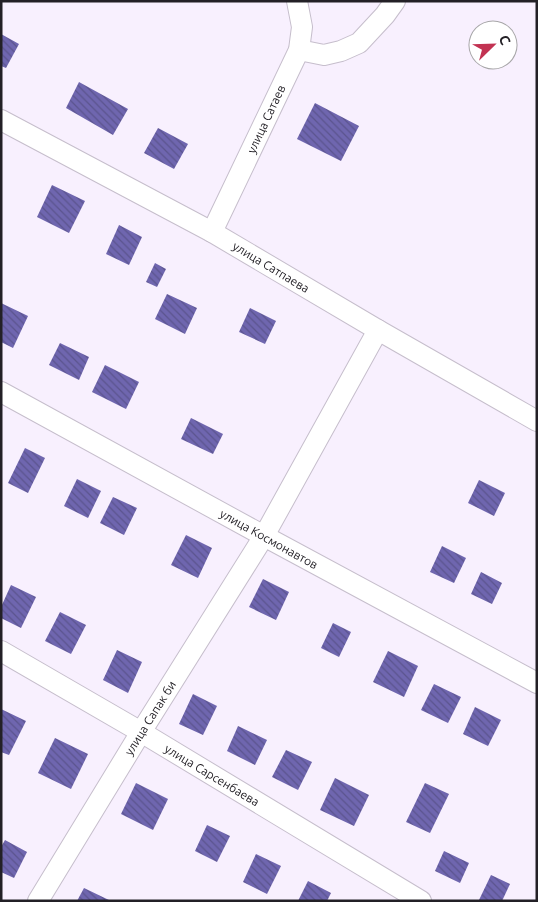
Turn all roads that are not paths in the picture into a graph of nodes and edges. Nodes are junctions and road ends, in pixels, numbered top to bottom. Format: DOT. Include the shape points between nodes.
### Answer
graph roads {
  1 [pos="297,1"];
  2 [pos="395,1"];
  3 [pos="299,50"];
  4 [pos="1,120"];
  5 [pos="212,232"];
  6 [pos="378,330"];
  7 [pos="1,392"];
  8 [pos="537,421"];
  9 [pos="264,536"];
  10 [pos="1,652"];
  11 [pos="537,683"];
  12 [pos="141,732"];
  13 [pos="38,901"];
  14 [pos="421,901"];
  1 -- 3 [label="street, улица Сатаев" via="302,27"];
  2 -- 3 [label="street" via="359,43 324,55"];
  3 -- 5 [label="street, улица Сатаев"];
  4 -- 5 [label="street, улица Сатпаева"];
  5 -- 6 [label="street, улица Сатпаева"];
  6 -- 8 [label="street, улица Сатпаева"];
  6 -- 9 [label="street, улица Сапак би"];
  7 -- 9 [label="street, улица Космонавтов"];
  9 -- 11 [label="street, улица Космонавтов"];
  9 -- 12 [label="street, улица Сапак би"];
  10 -- 12 [label="street, улица Сарсенбаева"];
  12 -- 13 [label="street, улица Сапак би"];
  12 -- 14 [label="street, улица Сарсенбаева"];
}
